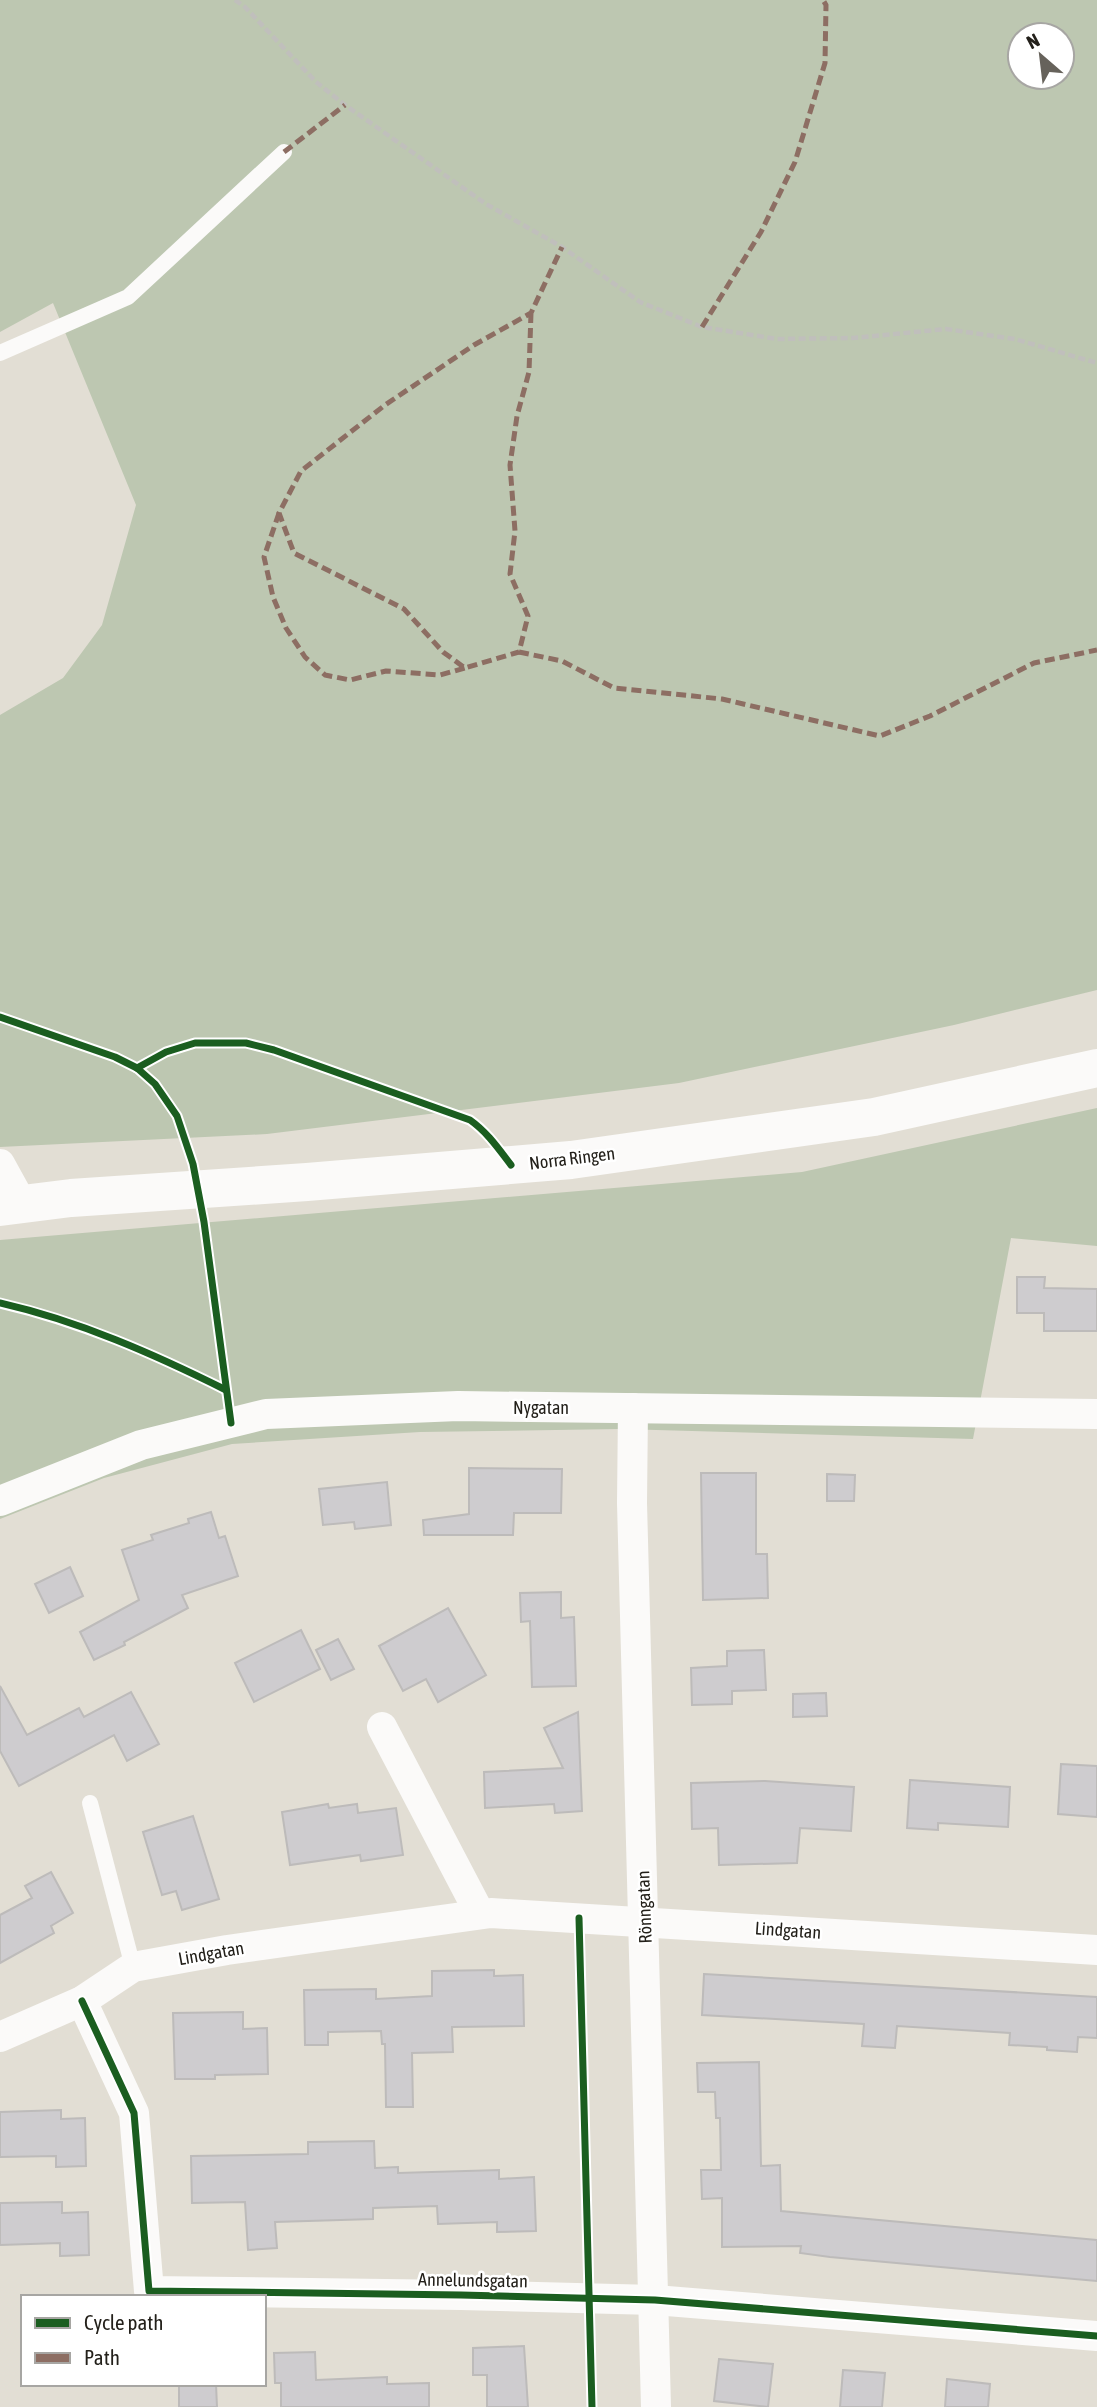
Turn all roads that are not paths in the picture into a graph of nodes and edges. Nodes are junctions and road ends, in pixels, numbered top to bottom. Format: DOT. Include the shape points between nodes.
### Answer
graph roads {
  1 [pos="284,152"];
  2 [pos="0,353"];
  3 [pos="1097,1068"];
  4 [pos="0,1164"];
  5 [pos="11,1206"];
  6 [pos="633,1408"];
  7 [pos="1097,1414"];
  8 [pos="0,1501"];
  9 [pos="382,1727"];
  10 [pos="90,1803"];
  11 [pos="480,1914"];
  12 [pos="645,1921"];
  13 [pos="1097,1950"];
  14 [pos="133,1967"];
  15 [pos="82,2001"];
  16 [pos="0,2037"];
  17 [pos="654,2300"];
  18 [pos="1097,2336"];
  19 [pos="656,2407"];
  1 -- 2 [label="lane" via="128,297"];
  3 -- 5 [label="main road, Norra Ringen" via="874,1116 571,1160"];
  4 -- 5 [label="street"];
  6 -- 7 [label="street, Nygatan"];
  6 -- 8 [label="street, Nygatan" via="458,1406 266,1414 141,1445"];
  6 -- 12 [label="street, Rönngatan"];
  9 -- 11 [label="street"];
  10 -- 14 [label="lane"];
  11 -- 12 [label="street, Lindgatan"];
  11 -- 14 [label="street, Lindgatan"];
  12 -- 13 [label="street, Lindgatan"];
  12 -- 17 [label="street, Rönngatan"];
  14 -- 15 [label="street, Lindgatan"];
  15 -- 16 [label="street, Lindgatan"];
  15 -- 17 [label="street, Annelundsgatan" via="134,2113 149,2291"];
  17 -- 18 [label="street, Annelundsgatan"];
  17 -- 19 [label="street, Rönngatan"];
}
